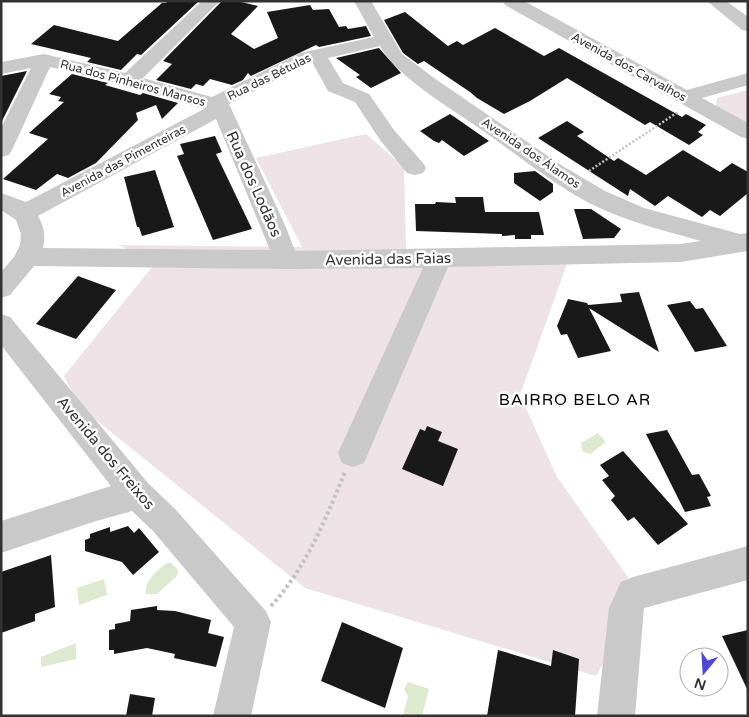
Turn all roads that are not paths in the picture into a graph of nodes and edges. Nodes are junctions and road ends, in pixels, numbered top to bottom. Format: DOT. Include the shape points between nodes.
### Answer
graph roads {
  1 [pos="212,1"];
  2 [pos="362,1"];
  3 [pos="511,1"];
  4 [pos="715,1"];
  5 [pos="748,26"];
  6 [pos="384,40"];
  7 [pos="317,55"];
  8 [pos="44,60"];
  9 [pos="1,68"];
  10 [pos="748,79"];
  11 [pos="129,80"];
  12 [pos="688,100"];
  13 [pos="217,106"];
  14 [pos="748,132"];
  15 [pos="1,150"];
  16 [pos="416,168"];
  17 [pos="1,201"];
  18 [pos="24,213"];
  19 [pos="745,243"];
  20 [pos="28,257"];
  21 [pos="440,258"];
  22 [pos="286,260"];
  23 [pos="1,288"];
  24 [pos="1,325"];
  25 [pos="353,453"];
  26 [pos="137,494"];
  27 [pos="1,538"];
  28 [pos="748,563"];
  29 [pos="232,716"];
  30 [pos="616,716"];
  1 -- 11 [label="street"];
  2 -- 6 [label="street, Avenida dos Álamos"];
  3 -- 12 [label="street, Avenida dos Carvalhos"];
  4 -- 5 [label="street"];
  6 -- 7 [label="street, Rua das Bétulas"];
  6 -- 19 [label="street, Avenida dos Álamos" via="395,57 427,82 597,197 637,214"];
  7 -- 13 [label="street, Rua das Bétulas" via="307,57"];
  7 -- 16 [label="street" via="335,87 362,98 387,135"];
  8 -- 9 [label="street"];
  8 -- 11 [label="street, Rua dos Pinheiros Mansos"];
  8 -- 15 [label="street"];
  10 -- 12 [label="street"];
  11 -- 13 [label="street, Rua dos Pinheiros Mansos"];
  12 -- 14 [label="street, Avenida dos Carvalhos"];
  13 -- 18 [label="street, Avenida das Pimenteiras"];
  13 -- 22 [label="street, Rua dos Lodãos"];
  17 -- 18 [label="street"];
  18 -- 20 [label="street" via="32,227 33,242"];
  19 -- 21 [label="street, Avenida das Faias" via="681,253"];
  20 -- 22 [label="street, Avenida das Faias"];
  20 -- 23 [label="street" via="17,274"];
  21 -- 22 [label="street, Avenida das Faias"];
  21 -- 25 [label="street"];
  24 -- 26 [label="street, Avenida dos Freixos"];
  26 -- 27 [label="street"];
  26 -- 29 [label="street, Avenida dos Freixos" via="254,622"];
  28 -- 30 [label="street" via="633,594 626,608"];
}
